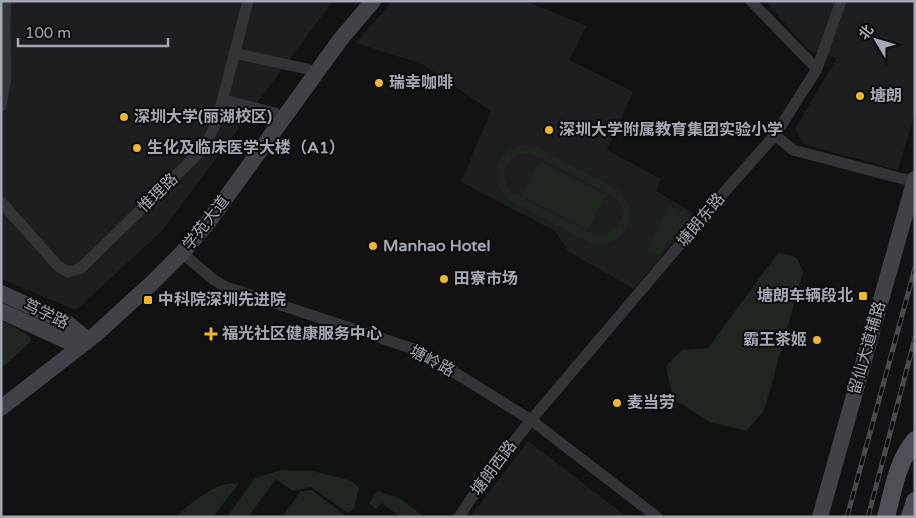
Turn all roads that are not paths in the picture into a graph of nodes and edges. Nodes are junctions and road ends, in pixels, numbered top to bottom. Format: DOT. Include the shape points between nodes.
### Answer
graph roads {
  1 [pos="6,1"];
  2 [pos="248,1"];
  3 [pos="358,1"];
  4 [pos="373,1"];
  5 [pos="751,1"];
  6 [pos="842,1"];
  7 [pos="234,53"];
  8 [pos="307,69"];
  9 [pos="817,69"];
  10 [pos="224,100"];
  11 [pos="1,106"];
  12 [pos="275,113"];
  13 [pos="775,135"];
  14 [pos="914,181"];
  15 [pos="1,202"];
  16 [pos="915,210"];
  17 [pos="182,253"];
  18 [pos="1,293"];
  19 [pos="1,311"];
  20 [pos="80,341"];
  21 [pos="1,395"];
  22 [pos="1,408"];
  23 [pos="531,420"];
  24 [pos="915,440"];
  25 [pos="915,501"];
  26 [pos="459,517"];
  27 [pos="657,517"];
  28 [pos="820,517"];
  29 [pos="829,517"];
  30 [pos="886,517"];
  31 [pos="910,517"];
  1 -- 11 [label="street" via="6,77"];
  2 -- 7 [label="street, 惟理路"];
  3 -- 8 [label="main road, 学苑大道"];
  4 -- 17 [label="main road, 学苑大道" via="340,40"];
  5 -- 9 [label="street"];
  6 -- 9 [label="street, 塘朗东路"];
  7 -- 8 [label="street"];
  7 -- 10 [label="street, 惟理路"];
  8 -- 12 [label="main road, 学苑大道"];
  9 -- 13 [label="street, 塘朗东路"];
  10 -- 12 [label="street"];
  10 -- 15 [label="street, 惟理路" via="208,140 196,156 81,268 68,272 58,266"];
  12 -- 20 [label="main road, 学苑大道" via="180,239"];
  13 -- 14 [label="street" via="793,150"];
  13 -- 23 [label="street, 塘朗东路"];
  14 -- 28 [label="main road, 留仙大道辅路"];
  16 -- 29 [label="main road, 留仙大道辅路"];
  17 -- 20 [label="main road, 学苑大道" via="146,289"];
  17 -- 23 [label="street, 塘岭路" via="226,287 420,351"];
  18 -- 20 [label="main road, 笃学路" via="62,320"];
  19 -- 20 [label="main road, 笃学路"];
  20 -- 21 [label="main road, 学苑大道"];
  20 -- 22 [label="main road, 学苑大道"];
  23 -- 26 [label="street, 塘朗西路"];
  23 -- 27 [label="street, 塘岭路"];
  24 -- 30 [label="main road" via="898,472"];
  25 -- 31 [label="main road"];
}
